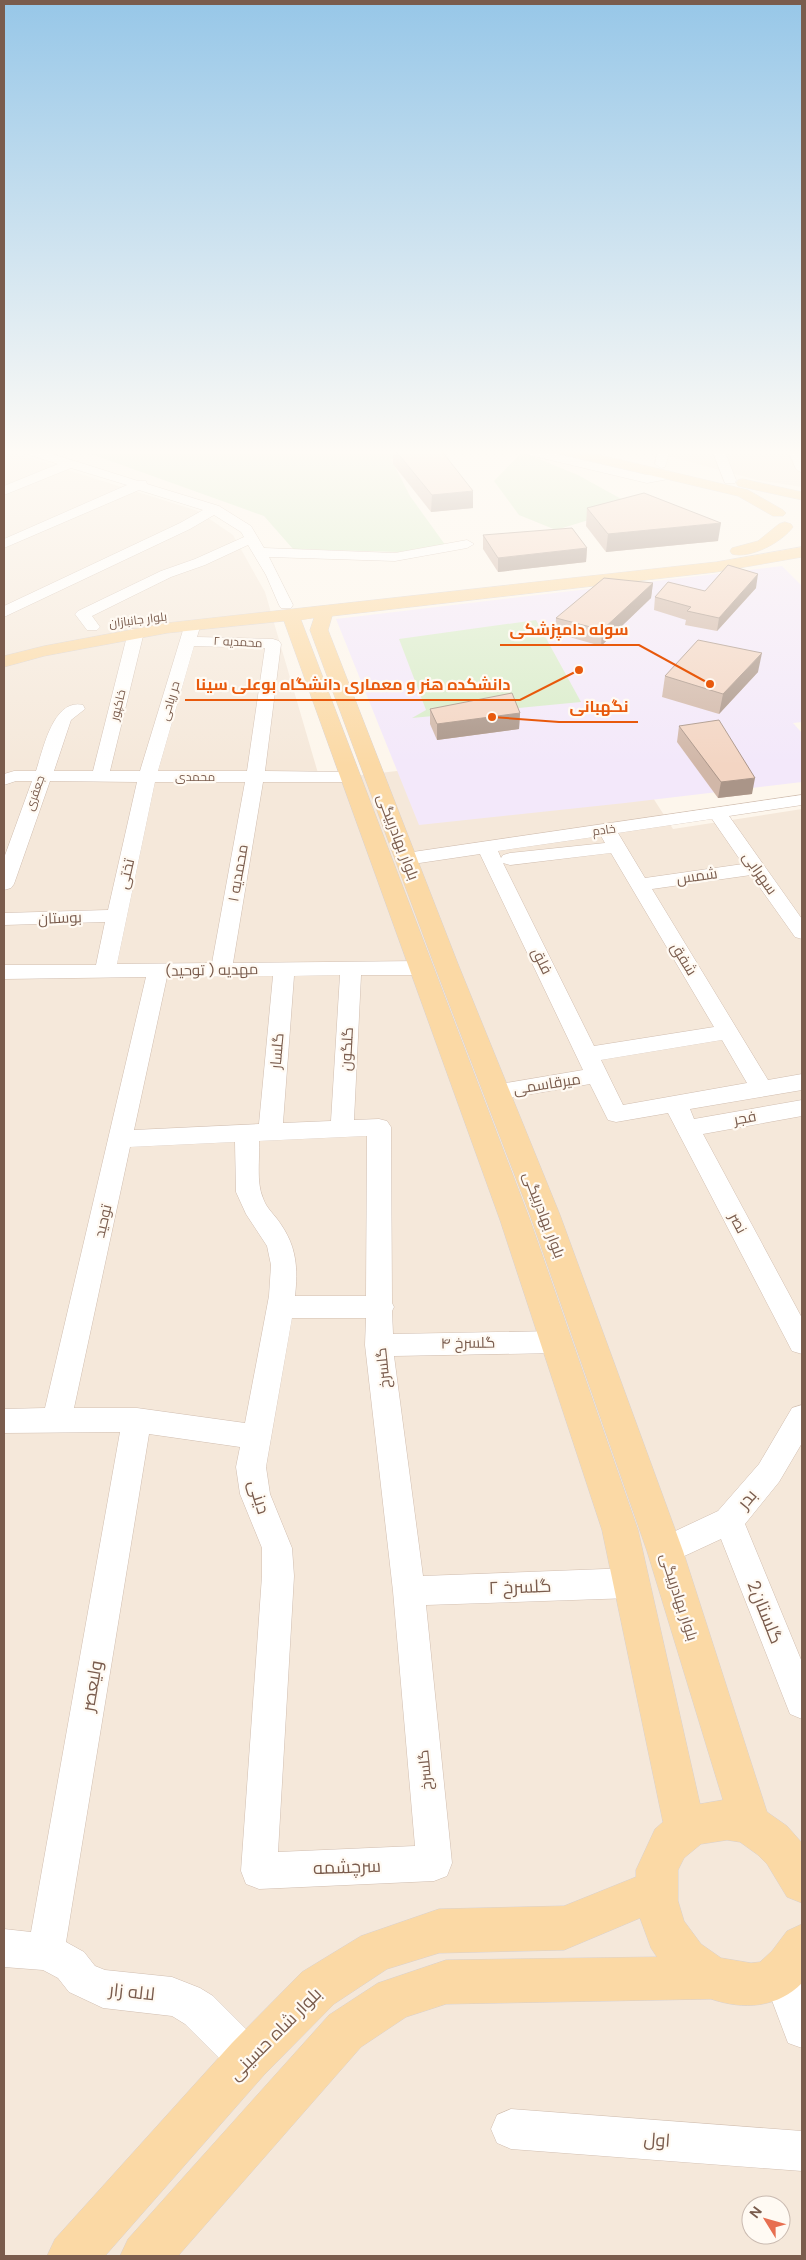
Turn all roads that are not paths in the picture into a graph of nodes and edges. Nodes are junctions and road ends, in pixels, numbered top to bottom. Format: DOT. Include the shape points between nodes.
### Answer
graph roads {
  1 [pos="124,555"];
  2 [pos="214,555"];
  3 [pos="262,555"];
  4 [pos="354,555"];
  5 [pos="404,555"];
  6 [pos="717,555"];
  7 [pos="782,555"];
  8 [pos="302,609"];
  9 [pos="4,612"];
  10 [pos="92,627"];
  11 [pos="136,632"];
  12 [pos="190,633"];
  13 [pos="4,648"];
  14 [pos="4,661"];
  15 [pos="77,709"];
  16 [pos="41,777"];
  17 [pos="100,777"];
  18 [pos="147,777"];
  19 [pos="255,777"];
  20 [pos="350,777"];
  21 [pos="4,780"];
  22 [pos="802,800"];
  23 [pos="717,813"];
  24 [pos="611,838"];
  25 [pos="490,854"];
  26 [pos="406,859"];
  27 [pos="756,868"];
  28 [pos="4,884"];
  29 [pos="639,885"];
  30 [pos="117,916"];
  31 [pos="4,919"];
  32 [pos="802,933"];
  33 [pos="434,966"];
  34 [pos="351,968"];
  35 [pos="284,969"];
  36 [pos="158,970"];
  37 [pos="221,970"];
  38 [pos="104,971"];
  39 [pos="4,972"];
  40 [pos="728,1032"];
  41 [pos="593,1065"];
  42 [pos="802,1082"];
  43 [pos="762,1089"];
  44 [pos="496,1092"];
  45 [pos="675,1104"];
  46 [pos="802,1108"];
  47 [pos="688,1128"];
  48 [pos="342,1129"];
  49 [pos="259,1133"];
  50 [pos="122,1139"];
  51 [pos="280,1307"];
  52 [pos="381,1307"];
  53 [pos="556,1342"];
  54 [pos="802,1343"];
  55 [pos="380,1345"];
  56 [pos="802,1417"];
  57 [pos="57,1420"];
  58 [pos="137,1420"];
  59 [pos="4,1421"];
  60 [pos="257,1437"];
  61 [pos="729,1521"];
  62 [pos="665,1551"];
  63 [pos="631,1583"];
  64 [pos="409,1592"];
  65 [pos="802,1702"];
  66 [pos="751,1826"];
  67 [pos="685,1829"];
  68 [pos="434,1864"];
  69 [pos="259,1871"];
  70 [pos="802,1882"];
  71 [pos="655,1890"];
  72 [pos="4,1948"];
  73 [pos="46,1952"];
  74 [pos="792,1960"];
  75 [pos="710,1978"];
  76 [pos="802,2029"];
  77 [pos="248,2059"];
  78 [pos="512,2128"];
  79 [pos="802,2151"];
  80 [pos="72,2256"];
  81 [pos="145,2256"];
  1 -- 9 [label="street"];
  2 -- 10 [label="street" via="166,574 82,614"];
  3 -- 8 [label="street" via="273,575"];
  4 -- 5 [label="street"];
  6 -- 8 [label="main road"];
  7 -- 8 [label="main road" via="716,567"];
  8 -- 10 [label="main road, بلوار جانبازان" via="163,617"];
  8 -- 12 [label="main road, بلوار جانبازان"];
  8 -- 20 [label="main road, بلوار بهادربیگی"];
  8 -- 26 [label="main road, بلوار بهادربیگی" via="319,630"];
  10 -- 13 [label="main road, بلوار جانبازان"];
  11 -- 12 [label="main road, بلوار جانبازان"];
  11 -- 14 [label="main road, بلوار جانبازان"];
  11 -- 17 [label="street, خاکپور"];
  12 -- 18 [label="street, حر ریاحی"];
  12 -- 19 [label="street, محمدیه ۲" via="273,644"];
  15 -- 16 [label="street, جعفری" via="64,717"];
  16 -- 17 [label="street, محمدی"];
  16 -- 21 [label="street, محمدی" via="14,776"];
  16 -- 28 [label="street, جعفری"];
  17 -- 18 [label="street, محمدی"];
  18 -- 19 [label="street, محمدی"];
  18 -- 30 [label="street, تختی"];
  19 -- 20 [label="street, محمدی"];
  19 -- 37 [label="street, محمدیه ۱"];
  20 -- 33 [label="main road, بلوار بهادربیگی"];
  22 -- 23 [label="street, خادم"];
  23 -- 24 [label="street, خادم"];
  23 -- 27 [label="street, سهرابی"];
  24 -- 25 [label="street, خادم"];
  24 -- 29 [label="street, شفق"];
  25 -- 26 [label="street"];
  25 -- 41 [label="street, فلق"];
  26 -- 33 [label="main road, بلوار بهادربیگی"];
  27 -- 29 [label="street, شمس"];
  27 -- 32 [label="street, سهرابی"];
  29 -- 40 [label="street, شفق"];
  30 -- 31 [label="street, بوستان"];
  30 -- 38 [label="street, تختی"];
  33 -- 34 [label="street, مهدیه ( توحید)"];
  33 -- 44 [label="main road, بلوار بهادربیگی"];
  33 -- 53 [label="main road, بلوار بهادربیگی"];
  34 -- 35 [label="street, مهدیه ( توحید)"];
  34 -- 48 [label="street, گلگون"];
  35 -- 37 [label="street, مهدیه ( توحید)"];
  35 -- 49 [label="street, گلسار"];
  36 -- 37 [label="street, مهدیه ( توحید)"];
  36 -- 38 [label="street, مهدیه ( توحید)"];
  36 -- 50 [label="street, توحید"];
  38 -- 39 [label="street, مهدیه ( توحید)"];
  40 -- 41 [label="street, میرقاسمی"];
  40 -- 43 [label="street, شفق"];
  41 -- 44 [label="street, میرقاسمی"];
  41 -- 45 [label="street, فلق" via="616,1114"];
  42 -- 43 [label="street, فجر"];
  43 -- 45 [label="street, فجر"];
  44 -- 62 [label="main road, بلوار بهادربیگی" via="545,1215"];
  45 -- 47 [label="street, نصر"];
  46 -- 47 [label="street, فجر"];
  47 -- 54 [label="street, نصر"];
  48 -- 49 [label="street, گلسرخ"];
  48 -- 52 [label="street, گلسرخ" via="379,1127"];
  49 -- 50 [label="street, گلسرخ"];
  49 -- 51 [label="street, دینی" via="250,1201 267,1221 283,1254"];
  50 -- 57 [label="street, توحید"];
  51 -- 52 [label="street"];
  51 -- 60 [label="street, دینی"];
  52 -- 55 [label="street, گلسرخ"];
  53 -- 55 [label="street, گلسرخ ۴"];
  53 -- 63 [label="main road, بلوار بهادربیگی" via="620,1530"];
  55 -- 64 [label="street, گلسرخ"];
  56 -- 61 [label="street, بدر" via="769,1473"];
  57 -- 58 [label="street"];
  57 -- 59 [label="street"];
  58 -- 60 [label="street"];
  58 -- 73 [label="street, ولیعصر"];
  60 -- 69 [label="street, دینی" via="251,1467 255,1494 277,1548 278,1576"];
  61 -- 62 [label="street, بدر"];
  61 -- 65 [label="street, گلستان2"];
  62 -- 66 [label="main road, بلوار بهادربیگی"];
  63 -- 64 [label="street, گلسرخ ۲"];
  63 -- 67 [label="main road, بلوار بهادربیگی"];
  64 -- 68 [label="street, گلسرخ"];
  66 -- 67 [label="main road" via="728,1820 705,1821"];
  66 -- 70 [label="main road" via="773,1840 791,1860"];
  67 -- 71 [label="main road" via="669,1844 658,1865"];
  68 -- 69 [label="street, سرچشمه"];
  71 -- 75 [label="main road" via="658,1916 670,1941 687,1962"];
  71 -- 77 [label="main road, بلوار شاه حسینی" via="564,1928 439,1931 376,1951 318,1988"];
  72 -- 73 [label="street, لاله زار"];
  73 -- 77 [label="street, لاله زار" via="71,1965 82,1980 103,1990 172,1996 186,2002 199,2010"];
  74 -- 75 [label="main road" via="759,1984 735,1985"];
  74 -- 76 [label="street"];
  75 -- 81 [label="main road" via="446,1982 394,1999 345,2031"];
  77 -- 80 [label="main road, بلوار شاه حسینی"];
  78 -- 79 [label="street, اول"];
}
